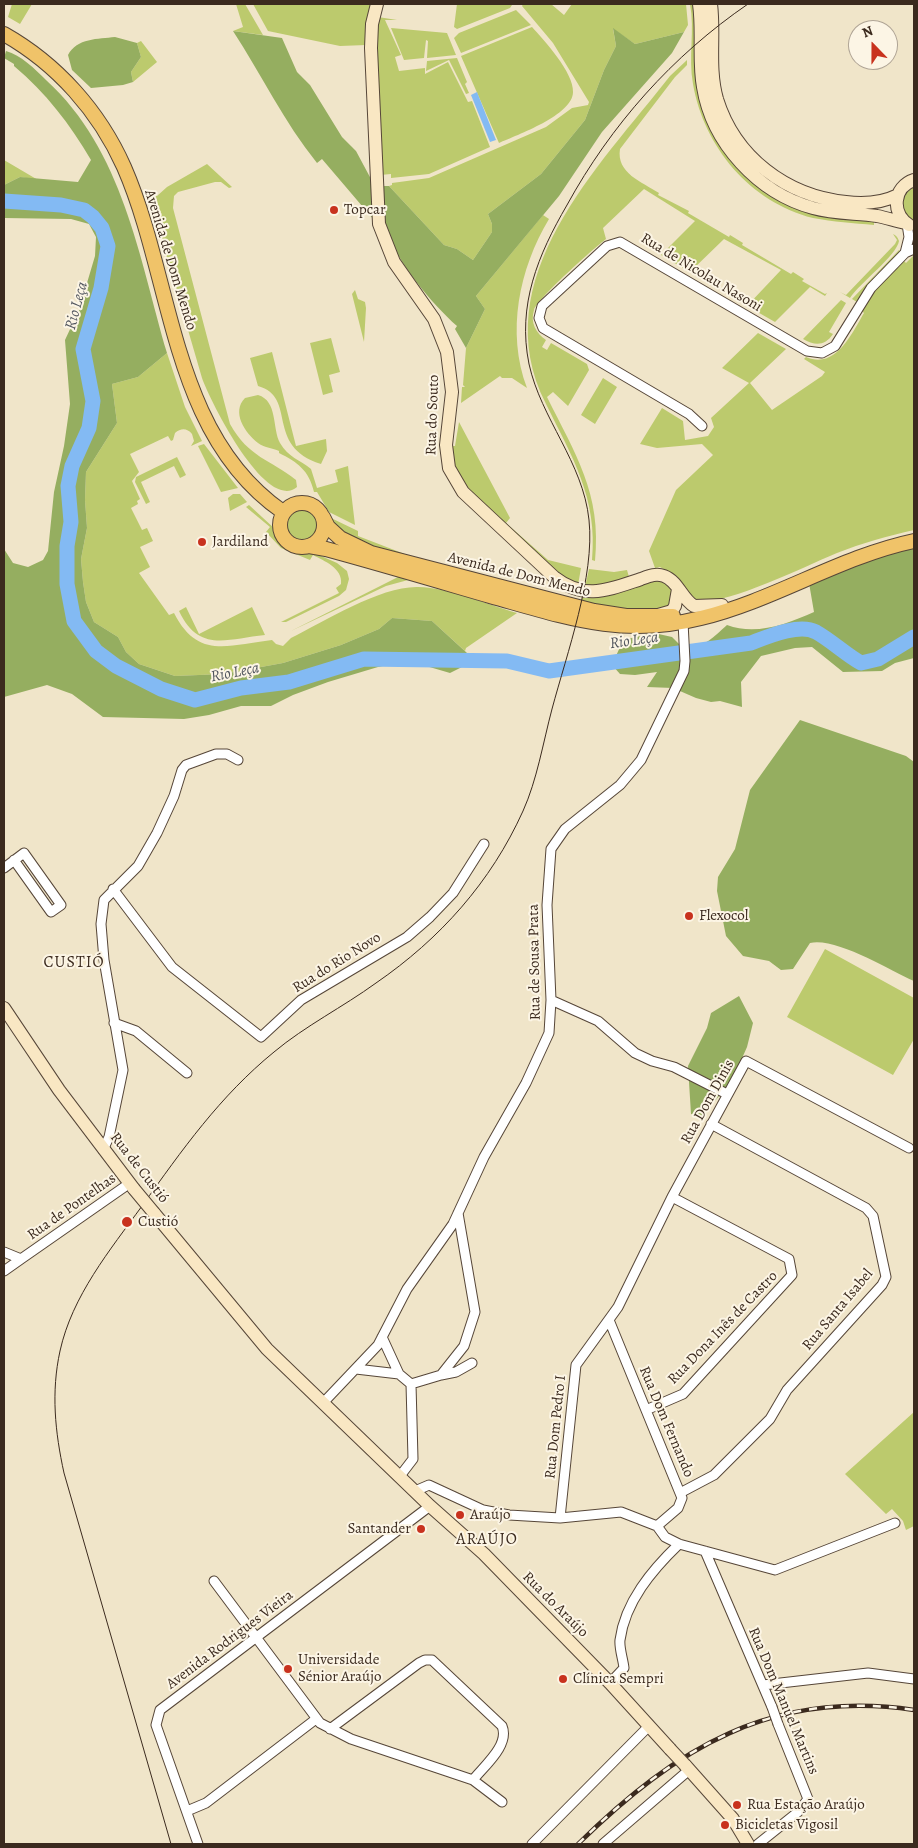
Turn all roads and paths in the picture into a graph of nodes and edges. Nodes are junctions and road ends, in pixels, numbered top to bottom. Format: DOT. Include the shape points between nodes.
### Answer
graph roads {
  1 [pos="377,4"];
  2 [pos="700,4"];
  3 [pos="711,4"];
  4 [pos="4,34"];
  5 [pos="914,180"];
  6 [pos="898,195"];
  7 [pos="909,225"];
  8 [pos="914,248"];
  9 [pos="905,254"];
  10 [pos="702,426"];
  11 [pos="283,512"];
  12 [pos="323,518"];
  13 [pos="914,534"];
  14 [pos="914,541"];
  15 [pos="309,546"];
  16 [pos="678,589"];
  17 [pos="722,605"];
  18 [pos="652,616"];
  19 [pos="683,622"];
  20 [pos="238,760"];
  21 [pos="484,844"];
  22 [pos="14,860"];
  23 [pos="4,868"];
  24 [pos="113,889"];
  25 [pos="551,1000"];
  26 [pos="4,1008"];
  27 [pos="114,1023"];
  28 [pos="186,1073"];
  29 [pos="727,1094"];
  30 [pos="711,1124"];
  31 [pos="909,1148"];
  32 [pos="103,1150"];
  33 [pos="132,1186"];
  34 [pos="672,1197"];
  35 [pos="458,1213"];
  36 [pos="4,1252"];
  37 [pos="21,1259"];
  38 [pos="4,1271"];
  39 [pos="609,1320"];
  40 [pos="382,1338"];
  41 [pos="472,1363"];
  42 [pos="356,1369"];
  43 [pos="399,1374"];
  44 [pos="441,1375"];
  45 [pos="411,1384"];
  46 [pos="323,1403"];
  47 [pos="646,1410"];
  48 [pos="400,1476"];
  49 [pos="415,1491"];
  50 [pos="680,1493"];
  51 [pos="430,1506"];
  52 [pos="560,1518"];
  53 [pos="895,1523"];
  54 [pos="657,1526"];
  55 [pos="679,1544"];
  56 [pos="705,1551"];
  57 [pos="214,1581"];
  58 [pos="256,1637"];
  59 [pos="914,1679"];
  60 [pos="610,1683"];
  61 [pos="762,1685"];
  62 [pos="316,1719"];
  63 [pos="649,1726"];
  64 [pos="330,1730"];
  65 [pos="687,1768"];
  66 [pos="473,1780"];
  67 [pos="502,1802"];
  68 [pos="187,1811"];
  69 [pos="198,1844"];
  70 [pos="532,1844"];
  71 [pos="603,1844"];
  72 [pos="748,1844"];
  73 [pos="758,1844"];
  1 -- 16 [label="main road, Rua do Souto" via="371,48 379,224 394,262 434,319 447,352 452,392 446,451 452,476 468,497 567,586 596,592 655,575 669,579"];
  2 -- 7 [label="main road" via="700,65 707,103 723,140 743,166 775,191 810,207 876,216"];
  3 -- 6 [label="main road" via="716,94 732,131 754,160 785,184 818,198 858,203 881,202"];
  4 -- 11 [label="main road, Avenida de Dom Mendo" via="38,56 63,78 107,134 130,183 200,409 234,464"];
  5 -- 6 [label="main road"];
  6 -- 7 [label="main road" via="898,212"];
  7 -- 9 [label="street"];
  8 -- 9 [label="street, Rua de Nicolau Nasoni"];
  9 -- 10 [label="street, Rua de Nicolau Nasoni" via="871,288 837,343 822,353 806,351 620,242 607,246 542,306 539,318 544,328 689,414"];
  11 -- 12 [label="main road" via="292,504 303,502 315,507"];
  11 -- 15 [label="main road" via="279,525 284,538 295,546"];
  12 -- 15 [label="main road" via="322,535"];
  12 -- 18 [label="main road, Avenida de Dom Mendo" via="340,538 371,552 594,611"];
  13 -- 17 [label="main road, Avenida de Dom Mendo" via="864,547"];
  14 -- 19 [label="main road, Avenida de Dom Mendo" via="864,554 723,612"];
  15 -- 19 [label="main road, Avenida de Dom Mendo" via="590,623 634,627"];
  16 -- 17 [label="main road, Rua do Souto" via="694,606"];
  16 -- 18 [label="main road" via="672,611"];
  17 -- 18 [label="main road, Avenida de Dom Mendo" via="685,614"];
  19 -- 25 [label="street, Rua de Sousa Prata" via="685,662 681,678 641,760 620,785 565,829 551,849 547,905"];
  20 -- 24 [label="street" via="227,754 216,754 186,765 158,833 138,866"];
  21 -- 24 [label="street, Rua do Rio Novo" via="453,893 430,917 407,936 301,1000 261,1037 172,967"];
  22 -- 22 [label="street" via="24,853 61,905 51,912"];
  22 -- 23 [label="street"];
  24 -- 27 [label="street" via="104,900 101,924"];
  25 -- 29 [label="street" via="598,1021 635,1053 674,1066"];
  25 -- 35 [label="street, Rua de Sousa Prata" via="549,1033"];
  26 -- 32 [label="main road, Rua de Custió"];
  27 -- 28 [label="street" via="136,1031"];
  27 -- 32 [label="street" via="122,1070 109,1137"];
  29 -- 30 [label="street, Rua Dom Dinis"];
  29 -- 31 [label="street, Rua Dom Dinis" via="746,1062"];
  30 -- 34 [label="street, Rua Dom Dinis"];
  30 -- 50 [label="street, Rua Santa Isabel" via="866,1208 873,1216 886,1277 787,1390 770,1419 714,1475"];
  32 -- 33 [label="main road, Rua de Custió"];
  33 -- 37 [label="street, Rua de Pontelhas"];
  33 -- 46 [label="main road, Rua de Custió, bridge" via="267,1349"];
  34 -- 39 [label="street, Rua Dom Dinis" via="618,1308"];
  34 -- 47 [label="street, Rua Dona Inês de Castro" via="789,1259 792,1275 683,1394"];
  35 -- 40 [label="street, Rua de Sousa Prata" via="407,1289"];
  35 -- 44 [label="street" via="475,1312 464,1346"];
  36 -- 37 [label="street, Rua de Pontelhas"];
  37 -- 38 [label="street"];
  39 -- 47 [label="street, Rua Dom Fernando"];
  39 -- 52 [label="street, Rua Dom Pedro I" via="576,1364"];
  40 -- 42 [label="street, Rua de Sousa Prata"];
  40 -- 43 [label="street"];
  41 -- 44 [label="street" via="456,1372"];
  42 -- 43 [label="street"];
  42 -- 46 [label="street, Rua de Sousa Prata"];
  43 -- 45 [label="street"];
  44 -- 45 [label="street"];
  45 -- 48 [label="street" via="413,1460"];
  46 -- 48 [label="main road, Rua do Araújo"];
  47 -- 50 [label="street, Rua Dom Fernando"];
  48 -- 49 [label="main road, Rua do Araújo"];
  49 -- 51 [label="main road, Rua do Araújo"];
  49 -- 52 [label="street" via="429,1485 483,1510"];
  50 -- 54 [label="street, Rua Dom Fernando" via="682,1504"];
  51 -- 58 [label="street, Avenida Rodrigues Vieira"];
  51 -- 60 [label="main road, Rua do Araújo" via="484,1554"];
  52 -- 54 [label="street" via="622,1512"];
  53 -- 56 [label="street" via="775,1570"];
  54 -- 55 [label="street" via="666,1537"];
  55 -- 56 [label="street"];
  55 -- 60 [label="street" via="656,1566 629,1609 620,1641 624,1668"];
  56 -- 61 [label="street, Rua Dom Manuel Martins"];
  57 -- 58 [label="street"];
  58 -- 62 [label="street"];
  58 -- 68 [label="street, Avenida Rodrigues Vieira" via="160,1710 156,1717 156,1725"];
  59 -- 61 [label="street" via="868,1673"];
  60 -- 63 [label="main road, Rua do Araújo"];
  61 -- 73 [label="street, Rua Dom Manuel Martins, bridge" via="808,1799 798,1812"];
  62 -- 64 [label="street"];
  62 -- 68 [label="street" via="206,1803"];
  63 -- 65 [label="main road, Rua do Araújo, bridge"];
  63 -- 70 [label="street"];
  64 -- 66 [label="street"];
  64 -- 66 [label="street" via="419,1663 432,1660 504,1731 502,1743"];
  65 -- 71 [label="street"];
  65 -- 72 [label="main road, Rua do Araújo" via="733,1819"];
  66 -- 67 [label="street"];
  68 -- 69 [label="street, Avenida Rodrigues Vieira"];
}
